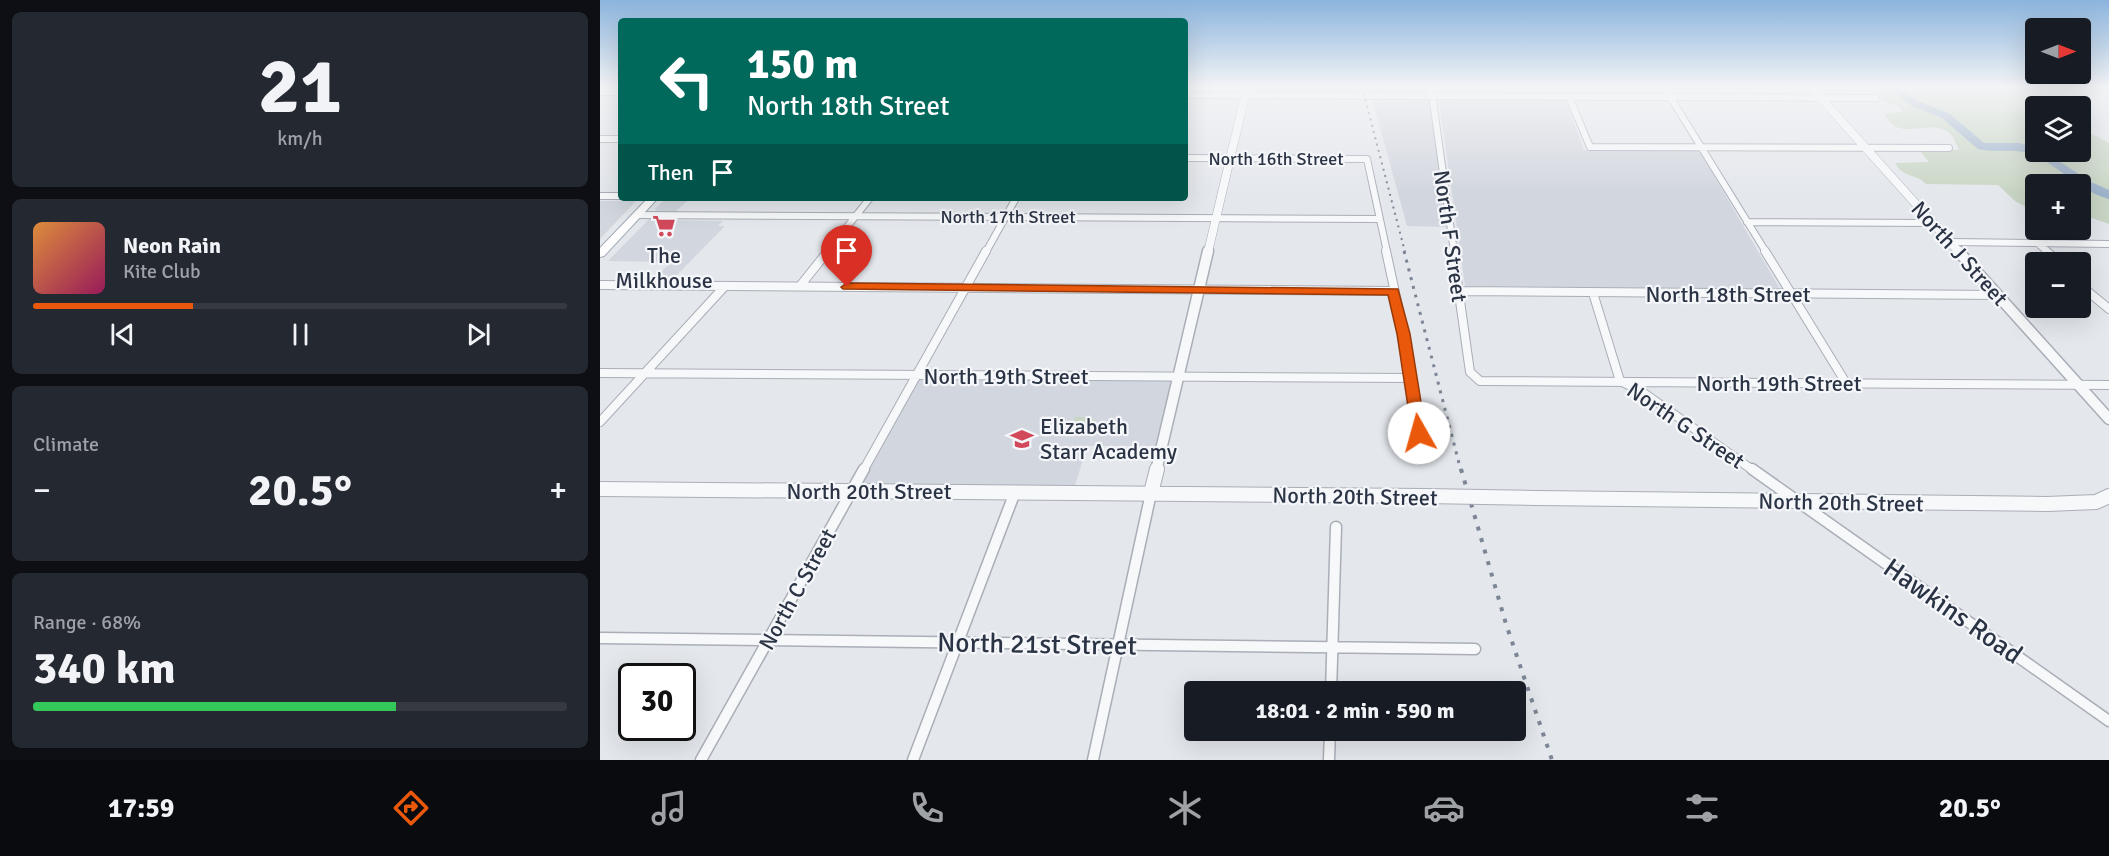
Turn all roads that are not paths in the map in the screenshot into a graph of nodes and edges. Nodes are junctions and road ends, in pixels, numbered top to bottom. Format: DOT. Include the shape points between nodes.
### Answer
graph roads {
  1 [pos="1238,122"];
  2 [pos="1436,122"];
  3 [pos="1580,122"];
  4 [pos="1687,122"];
  5 [pos="1842,122"];
  6 [pos="600,139"];
  7 [pos="618,139"];
  8 [pos="1702,147"];
  9 [pos="1864,147"];
  10 [pos="1949,148"];
  11 [pos="1188,158"];
  12 [pos="1230,158"];
  13 [pos="600,196"];
  14 [pos="618,196"];
  15 [pos="650,201"];
  16 [pos="868,201"];
  17 [pos="1014,201"];
  18 [pos="638,215"];
  19 [pos="856,216"];
  20 [pos="1005,217"];
  21 [pos="1215,218"];
  22 [pos="1378,219"];
  23 [pos="1747,222"];
  24 [pos="1933,223"];
  25 [pos="1951,242"];
  26 [pos="2037,243"];
  27 [pos="2109,244"];
  28 [pos="2047,252"];
  29 [pos="600,254"];
  30 [pos="600,285"];
  31 [pos="725,286"];
  32 [pos="800,286"];
  33 [pos="966,288"];
  34 [pos="1198,289"];
  35 [pos="1394,291"];
  36 [pos="1459,291"];
  37 [pos="1593,293"];
  38 [pos="1792,294"];
  39 [pos="2091,294"];
  40 [pos="1998,295"];
  41 [pos="2109,309"];
  42 [pos="600,373"];
  43 [pos="644,374"];
  44 [pos="916,375"];
  45 [pos="1178,377"];
  46 [pos="1411,378"];
  47 [pos="1480,381"];
  48 [pos="1620,381"];
  49 [pos="1846,383"];
  50 [pos="2079,385"];
  51 [pos="2109,385"];
  52 [pos="2109,418"];
  53 [pos="600,422"];
  54 [pos="1419,433"];
  55 [pos="600,489"];
  56 [pos="852,491"];
  57 [pos="1015,492"];
  58 [pos="1152,493"];
  59 [pos="2109,496"];
  60 [pos="1797,501"];
  61 [pos="1336,527"];
  62 [pos="600,638"];
  63 [pos="769,640"];
  64 [pos="957,643"];
  65 [pos="1118,645"];
  66 [pos="1332,647"];
  67 [pos="1475,649"];
  68 [pos="1331,681"];
  69 [pos="2109,720"];
  70 [pos="1330,741"];
  71 [pos="701,760"];
  72 [pos="913,760"];
  73 [pos="1093,760"];
  74 [pos="1329,760"];
  1 -- 12 [label="street"];
  2 -- 36 [label="street, North F Street"];
  3 -- 8 [label="street" via="1590,147"];
  4 -- 8 [label="street"];
  5 -- 9 [label="street, North J Street"];
  6 -- 7 [label="street"];
  8 -- 9 [label="street"];
  8 -- 23 [label="street"];
  9 -- 10 [label="street"];
  9 -- 24 [label="street, North J Street"];
  11 -- 12 [label="street, North 16th Street"];
  12 -- 21 [label="street"];
  12 -- 22 [label="street, North 16th Street" via="1367,159"];
  13 -- 14 [label="street"];
  15 -- 18 [label="main road"];
  16 -- 19 [label="street"];
  17 -- 20 [label="street, North C Street"];
  18 -- 19 [label="street, North 17th Street"];
  18 -- 29 [label="main road"];
  19 -- 20 [label="street, North 17th Street"];
  19 -- 32 [label="street"];
  20 -- 21 [label="street, North 17th Street"];
  20 -- 33 [label="street, North C Street"];
  21 -- 22 [label="street, North 17th Street"];
  21 -- 34 [label="street"];
  22 -- 35 [label="street"];
  23 -- 24 [label="street"];
  23 -- 38 [label="street"];
  24 -- 25 [label="street, North J Street"];
  25 -- 26 [label="street"];
  25 -- 40 [label="street, North J Street"];
  26 -- 27 [label="street"];
  26 -- 28 [label="street"];
  30 -- 31 [label="street"];
  31 -- 32 [label="street"];
  31 -- 43 [label="street"];
  32 -- 33 [label="street"];
  33 -- 34 [label="street"];
  33 -- 44 [label="street, North C Street"];
  34 -- 35 [label="street"];
  34 -- 45 [label="street"];
  35 -- 46 [label="street"];
  36 -- 37 [label="street, North 18th Street"];
  36 -- 47 [label="street, North F Street" via="1470,372"];
  37 -- 38 [label="street, North 18th Street"];
  37 -- 48 [label="street, North G Street"];
  38 -- 40 [label="street, North 18th Street"];
  38 -- 49 [label="street"];
  39 -- 41 [label="street"];
  40 -- 50 [label="street, North J Street"];
  42 -- 43 [label="street, North 19th Street"];
  43 -- 44 [label="street, North 19th Street"];
  43 -- 53 [label="street"];
  44 -- 45 [label="street, North 19th Street"];
  44 -- 56 [label="street, North C Street"];
  45 -- 46 [label="street, North 19th Street"];
  45 -- 58 [label="street"];
  46 -- 54 [label="street"];
  47 -- 48 [label="street, North 19th Street"];
  48 -- 49 [label="street, North 19th Street"];
  48 -- 60 [label="street, North G Street" via="1641,391"];
  49 -- 50 [label="street, North 19th Street"];
  50 -- 51 [label="street, North 19th Street"];
  50 -- 52 [label="street, North J Street"];
  55 -- 56 [label="street, North 20th Street"];
  56 -- 57 [label="street, North 20th Street"];
  56 -- 63 [label="street, North C Street"];
  57 -- 58 [label="street, North 20th Street"];
  57 -- 64 [label="street"];
  58 -- 60 [label="street, North 20th Street, bridge"];
  58 -- 65 [label="street"];
  59 -- 60 [label="street, North 20th Street" via="2078,504"];
  60 -- 69 [label="street, Hawkins Road"];
  61 -- 66 [label="street"];
  62 -- 63 [label="street, North 21st Street"];
  63 -- 64 [label="street, North 21st Street"];
  63 -- 71 [label="street, North C Street"];
  64 -- 65 [label="street, North 21st Street"];
  64 -- 72 [label="street"];
  65 -- 66 [label="street, North 21st Street"];
  65 -- 73 [label="street"];
  66 -- 67 [label="street, North 21st Street"];
  66 -- 68 [label="street"];
  70 -- 74 [label="street"];
}
